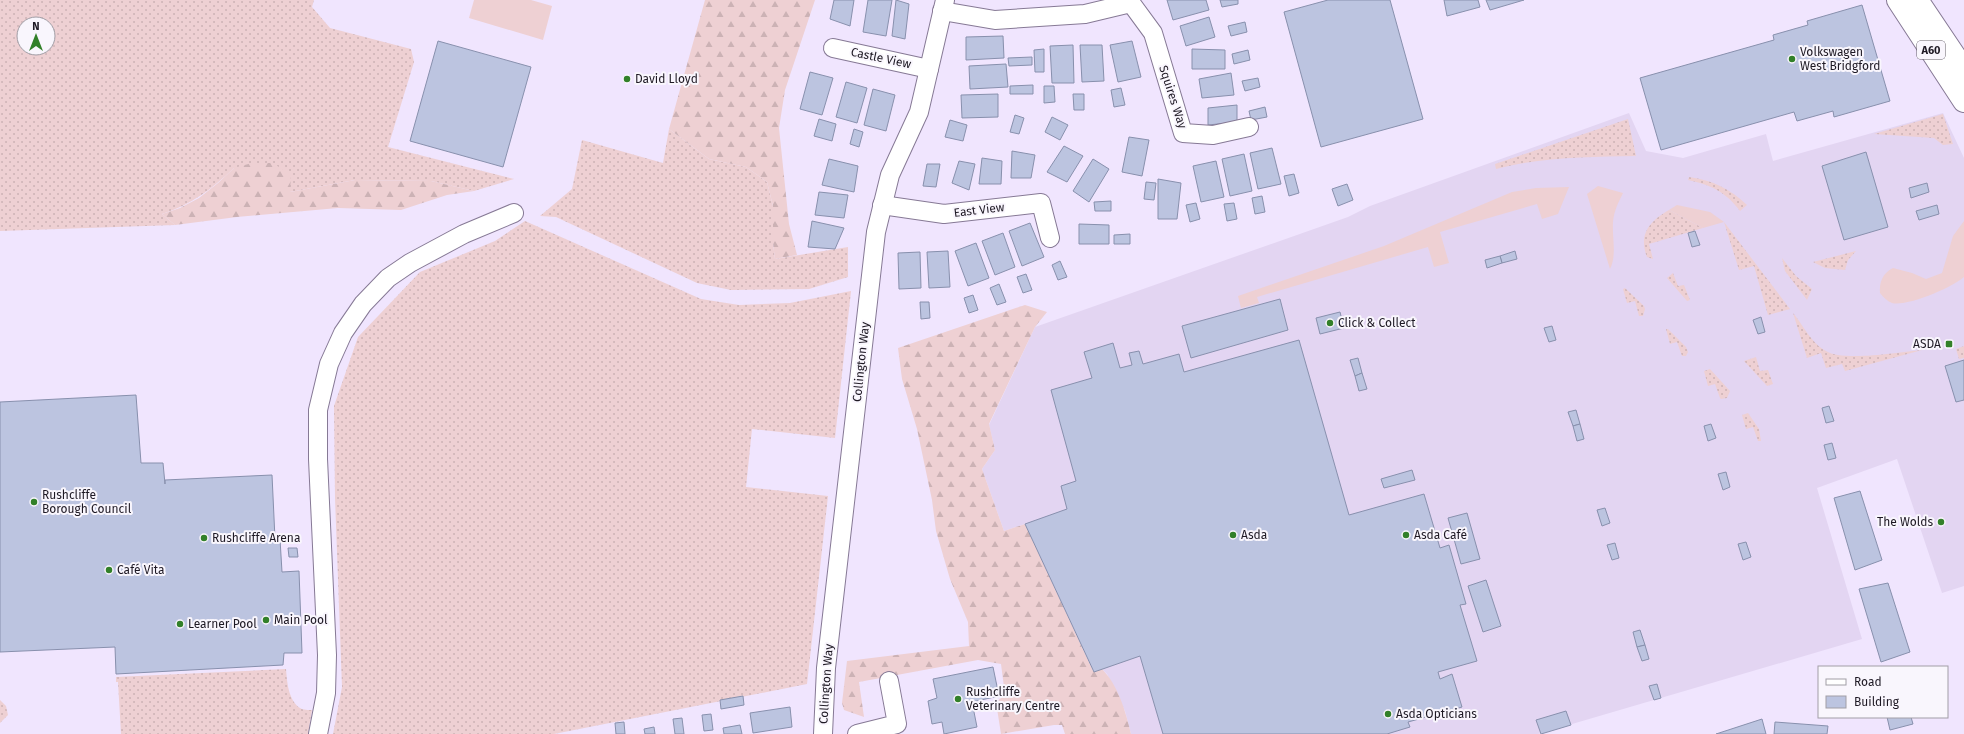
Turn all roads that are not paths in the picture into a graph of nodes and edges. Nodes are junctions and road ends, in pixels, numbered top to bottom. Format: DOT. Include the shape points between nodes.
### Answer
graph roads {
  1 [pos="1898,0"];
  2 [pos="1917,0"];
  3 [pos="1131,2"];
  4 [pos="944,6"];
  5 [pos="833,48"];
  6 [pos="929,69"];
  7 [pos="1964,70"];
  8 [pos="1964,101"];
  9 [pos="1249,127"];
  10 [pos="882,205"];
  11 [pos="514,213"];
  12 [pos="1050,238"];
  13 [pos="889,681"];
  14 [pos="318,734"];
  15 [pos="823,734"];
  16 [pos="857,734"];
  1 -- 8 [label="main road, A60"];
  2 -- 7 [label="main road, A60"];
  3 -- 4 [label="street, Squires Way" via="1086,14 995,20"];
  3 -- 9 [label="street, Squires Way" via="1153,33 1183,133 1213,135"];
  4 -- 6 [label="street, Collington Way"];
  5 -- 6 [label="street, Castle View"];
  6 -- 10 [label="street, Collington Way" via="919,112 890,175"];
  10 -- 12 [label="street, East View" via="944,214 1041,203"];
  10 -- 15 [label="street, Collington Way" via="876,232 826,668"];
  11 -- 14 [label="street" via="464,234 388,278 363,304 343,333 329,364 318,410 318,467 328,655 326,693"];
  13 -- 16 [label="street" via="897,724"];
}
